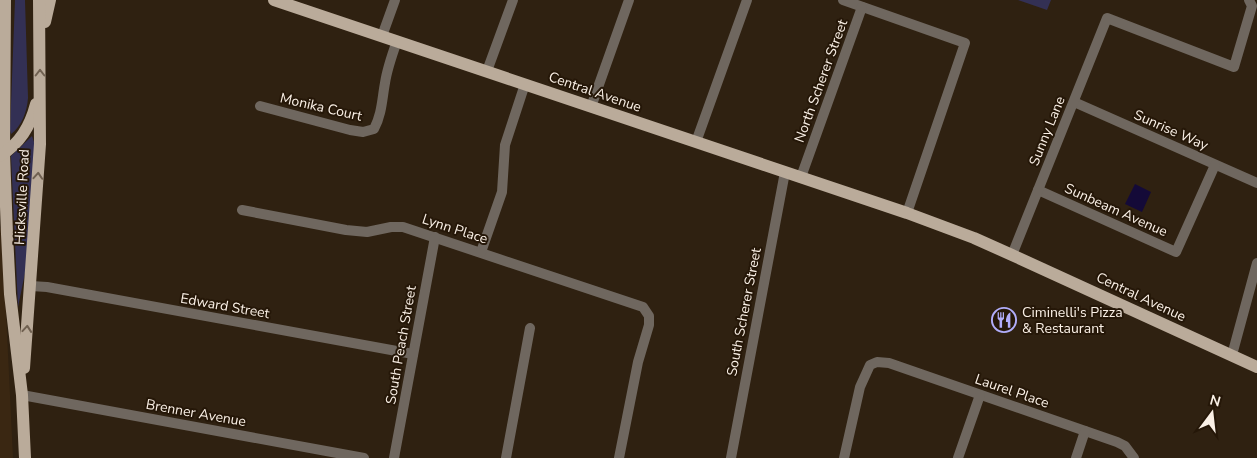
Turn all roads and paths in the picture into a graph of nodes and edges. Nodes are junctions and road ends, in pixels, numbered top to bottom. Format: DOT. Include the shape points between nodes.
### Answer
graph roads {
  1 [pos="5,0"];
  2 [pos="39,0"];
  3 [pos="50,0"];
  4 [pos="395,0"];
  5 [pos="513,0"];
  6 [pos="629,0"];
  7 [pos="747,0"];
  8 [pos="843,0"];
  9 [pos="1249,0"];
  10 [pos="283,1"];
  11 [pos="862,7"];
  12 [pos="4,33"];
  13 [pos="382,36"];
  14 [pos="397,41"];
  15 [pos="0,49"];
  16 [pos="40,54"];
  17 [pos="487,72"];
  18 [pos="525,84"];
  19 [pos="40,92"];
  20 [pos="1074,102"];
  21 [pos="260,106"];
  22 [pos="591,107"];
  23 [pos="696,142"];
  24 [pos="2,154"];
  25 [pos="1215,165"];
  26 [pos="803,171"];
  27 [pos="785,172"];
  28 [pos="1257,184"];
  29 [pos="1038,190"];
  30 [pos="3,195"];
  31 [pos="242,210"];
  32 [pos="907,213"];
  33 [pos="435,237"];
  34 [pos="482,252"];
  35 [pos="1012,255"];
  36 [pos="1257,263"];
  37 [pos="31,286"];
  38 [pos="530,328"];
  39 [pos="413,354"];
  40 [pos="1232,355"];
  41 [pos="1257,367"];
  42 [pos="22,395"];
  43 [pos="980,395"];
  44 [pos="1085,431"];
  45 [pos="25,458"];
  46 [pos="364,458"];
  47 [pos="394,458"];
  48 [pos="506,458"];
  49 [pos="619,458"];
  50 [pos="732,458"];
  51 [pos="844,458"];
  52 [pos="958,458"];
  53 [pos="1076,458"];
  54 [pos="1134,458"];
  1 -- 12 [label="main road, Hicksville Road"];
  2 -- 16 [label="main road, Hicksville Road"];
  3 -- 16 [label="main road"];
  4 -- 13 [label="street"];
  5 -- 17 [label="street"];
  6 -- 22 [label="street"];
  7 -- 23 [label="street"];
  8 -- 11 [label="street"];
  9 -- 20 [label="street, Sunny Lane" via="1252,6 1234,67 1107,18"];
  10 -- 13 [label="main road, Central Avenue"];
  11 -- 26 [label="street, North Scherer Street"];
  11 -- 32 [label="street" via="965,43"];
  12 -- 15 [label="main road"];
  12 -- 24 [label="main road, Hicksville Road"];
  13 -- 14 [label="main road, Central Avenue"];
  14 -- 17 [label="main road, Central Avenue"];
  14 -- 21 [label="street, Monika Court" via="374,129 363,132 350,130"];
  19 -- 16 [label="main road, Hicksville Road, one-way"];
  17 -- 18 [label="main road, Central Avenue"];
  18 -- 22 [label="main road, Central Avenue"];
  18 -- 34 [label="street" via="505,145 502,192"];
  19 -- 24 [label="main road" via="26,132"];
  37 -- 19 [label="main road, Hicksville Road, one-way"];
  20 -- 25 [label="street, Sunrise Way"];
  20 -- 29 [label="street, Sunny Lane"];
  22 -- 23 [label="main road, Central Avenue"];
  23 -- 27 [label="main road, Central Avenue"];
  24 -- 30 [label="main road, Hicksville Road"];
  25 -- 28 [label="street, Sunrise Way"];
  25 -- 29 [label="street, Sunbeam Avenue" via="1176,252"];
  26 -- 27 [label="main road, Central Avenue"];
  26 -- 32 [label="main road, Central Avenue"];
  27 -- 50 [label="street, South Scherer Street"];
  29 -- 35 [label="street, Sunny Lane"];
  30 -- 42 [label="main road, Hicksville Road"];
  31 -- 33 [label="street, Lynn Place" via="346,230 367,232 403,227"];
  32 -- 35 [label="main road, Central Avenue"];
  33 -- 34 [label="street, Lynn Place"];
  33 -- 39 [label="street, South Peach Street"];
  34 -- 49 [label="street, Lynn Place" via="643,308 649,316"];
  35 -- 40 [label="main road, Central Avenue"];
  36 -- 40 [label="street"];
  37 -- 39 [label="street, Edward Street"];
  42 -- 37 [label="main road, Hicksville Road, one-way"];
  38 -- 48 [label="street"];
  39 -- 47 [label="street, South Peach Street"];
  40 -- 41 [label="main road, Central Avenue"];
  42 -- 45 [label="main road, Hicksville Road"];
  42 -- 46 [label="street, Brenner Avenue"];
  43 -- 44 [label="street, Laurel Place"];
  43 -- 51 [label="street, Laurel Place" via="889,363 870,364 860,387"];
  43 -- 52 [label="street"];
  44 -- 53 [label="street"];
  44 -- 54 [label="street, Laurel Place" via="1125,446"];
}
